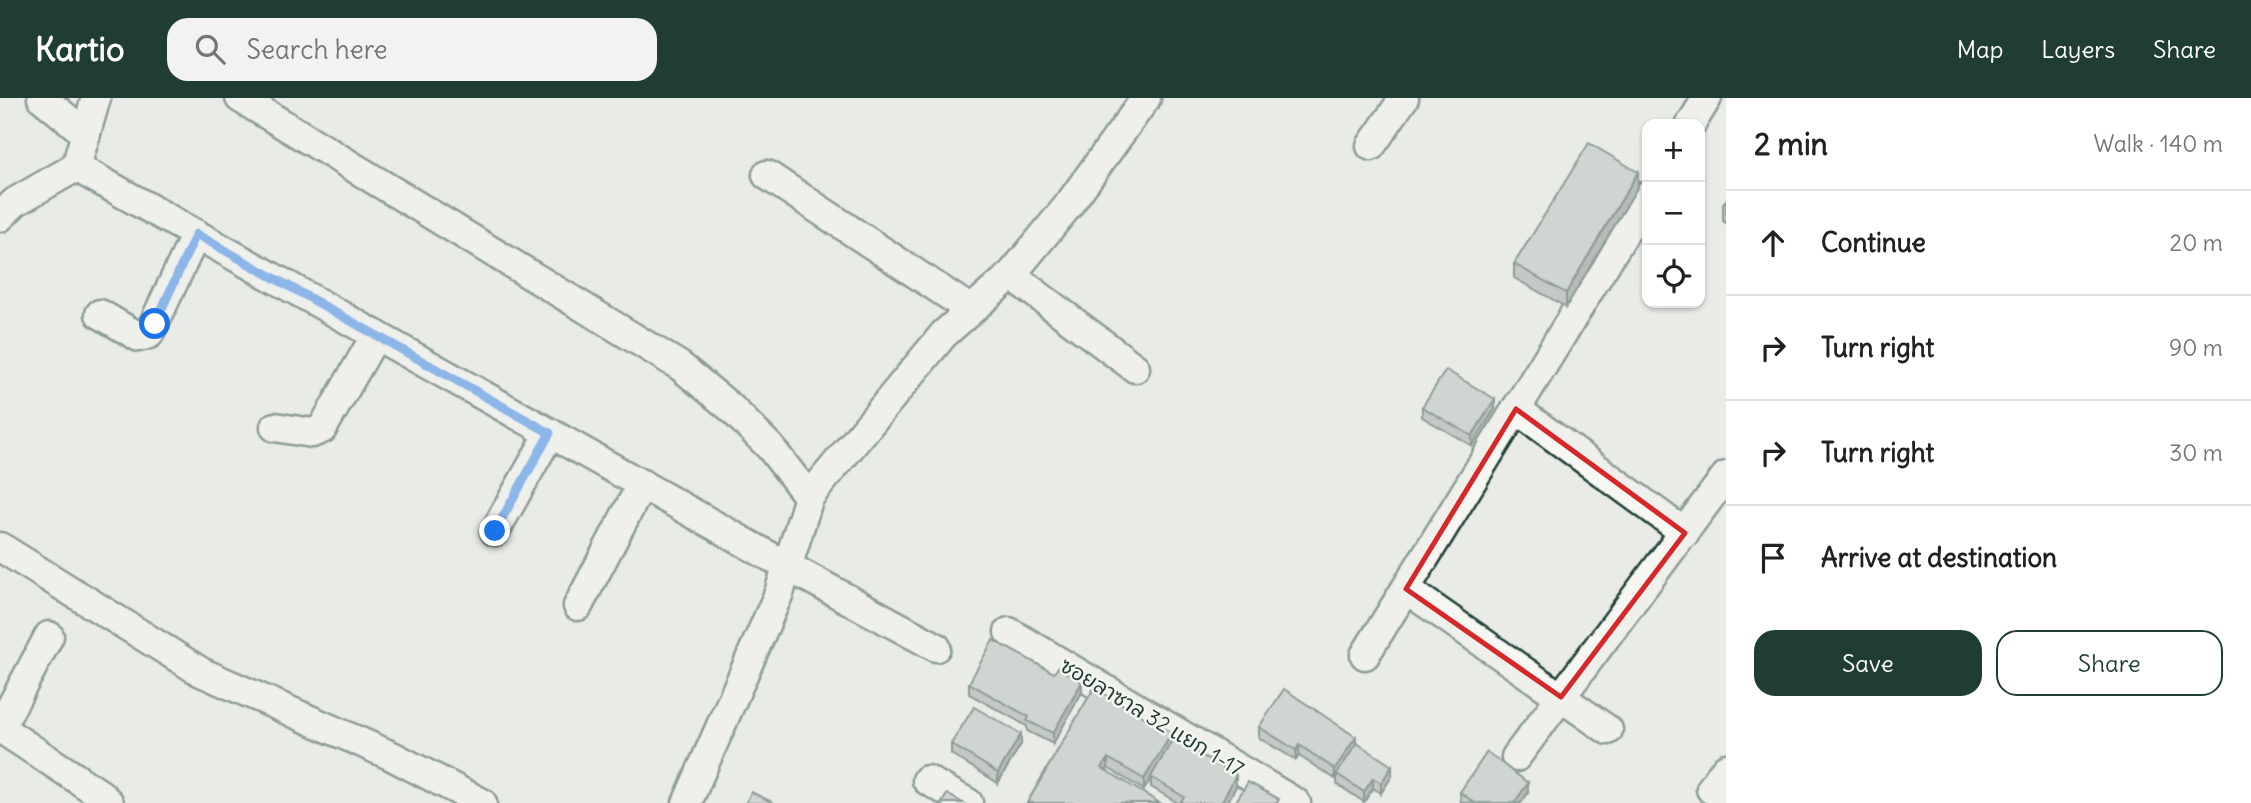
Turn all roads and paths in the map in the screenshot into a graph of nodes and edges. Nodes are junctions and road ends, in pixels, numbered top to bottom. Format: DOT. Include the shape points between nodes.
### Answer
graph roads {
  1 [pos="42,98"];
  2 [pos="96,98"];
  3 [pos="240,98"];
  4 [pos="1146,98"];
  5 [pos="1404,98"];
  6 [pos="1707,98"];
  7 [pos="1694,119"];
  8 [pos="86,134"];
  9 [pos="1371,146"];
  10 [pos="76,167"];
  11 [pos="767,175"];
  12 [pos="1642,204"];
  13 [pos="0,217"];
  14 [pos="196,234"];
  15 [pos="1011,275"];
  16 [pos="971,310"];
  17 [pos="100,314"];
  18 [pos="376,335"];
  19 [pos="1135,368"];
  20 [pos="1516,409"];
  21 [pos="275,427"];
  22 [pos="550,433"];
  23 [pos="1726,476"];
  24 [pos="642,484"];
  25 [pos="809,497"];
  26 [pos="495,531"];
  27 [pos="1685,533"];
  28 [pos="0,547"];
  29 [pos="787,566"];
  30 [pos="1406,589"];
  31 [pos="578,606"];
  32 [pos="1009,632"];
  33 [pos="49,636"];
  34 [pos="936,647"];
  35 [pos="1365,655"];
  36 [pos="1561,697"];
  37 [pos="0,728"];
  38 [pos="1608,730"];
  39 [pos="1516,757"];
  40 [pos="927,780"];
  41 [pos="109,803"];
  42 [pos="482,803"];
  43 [pos="687,803"];
  44 [pos="968,803"];
  45 [pos="1296,803"];
  1 -- 8 [label="street"];
  2 -- 8 [label="street"];
  3 -- 25 [label="street" via="680,366 770,447"];
  4 -- 15 [label="street"];
  5 -- 9 [label="street"];
  6 -- 7 [label="street"];
  8 -- 10 [label="street"];
  10 -- 13 [label="street" via="15,202"];
  10 -- 14 [label="street"];
  11 -- 16 [label="street"];
  12 -- 20 [label="street"];
  14 -- 17 [label="street" via="149,334 139,337"];
  14 -- 18 [label="street"];
  15 -- 16 [label="street"];
  15 -- 19 [label="street"];
  16 -- 25 [label="street" via="944,334"];
  18 -- 21 [label="street" via="322,429 312,433"];
  18 -- 22 [label="street"];
  20 -- 27 [label="street"];
  20 -- 30 [label="street"];
  22 -- 24 [label="street"];
  22 -- 26 [label="street"];
  23 -- 27 [label="street"];
  24 -- 29 [label="street"];
  24 -- 31 [label="street"];
  25 -- 29 [label="street"];
  27 -- 36 [label="street"];
  28 -- 42 [label="street" via="201,673 391,756"];
  29 -- 34 [label="street"];
  29 -- 43 [label="street"];
  30 -- 35 [label="street"];
  30 -- 36 [label="street"];
  32 -- 45 [label="street, ซอยลาซาล 32 แยก 1-17"];
  33 -- 37 [label="street"];
  36 -- 38 [label="street"];
  36 -- 39 [label="street"];
  37 -- 41 [label="street"];
  40 -- 44 [label="street"];
}
